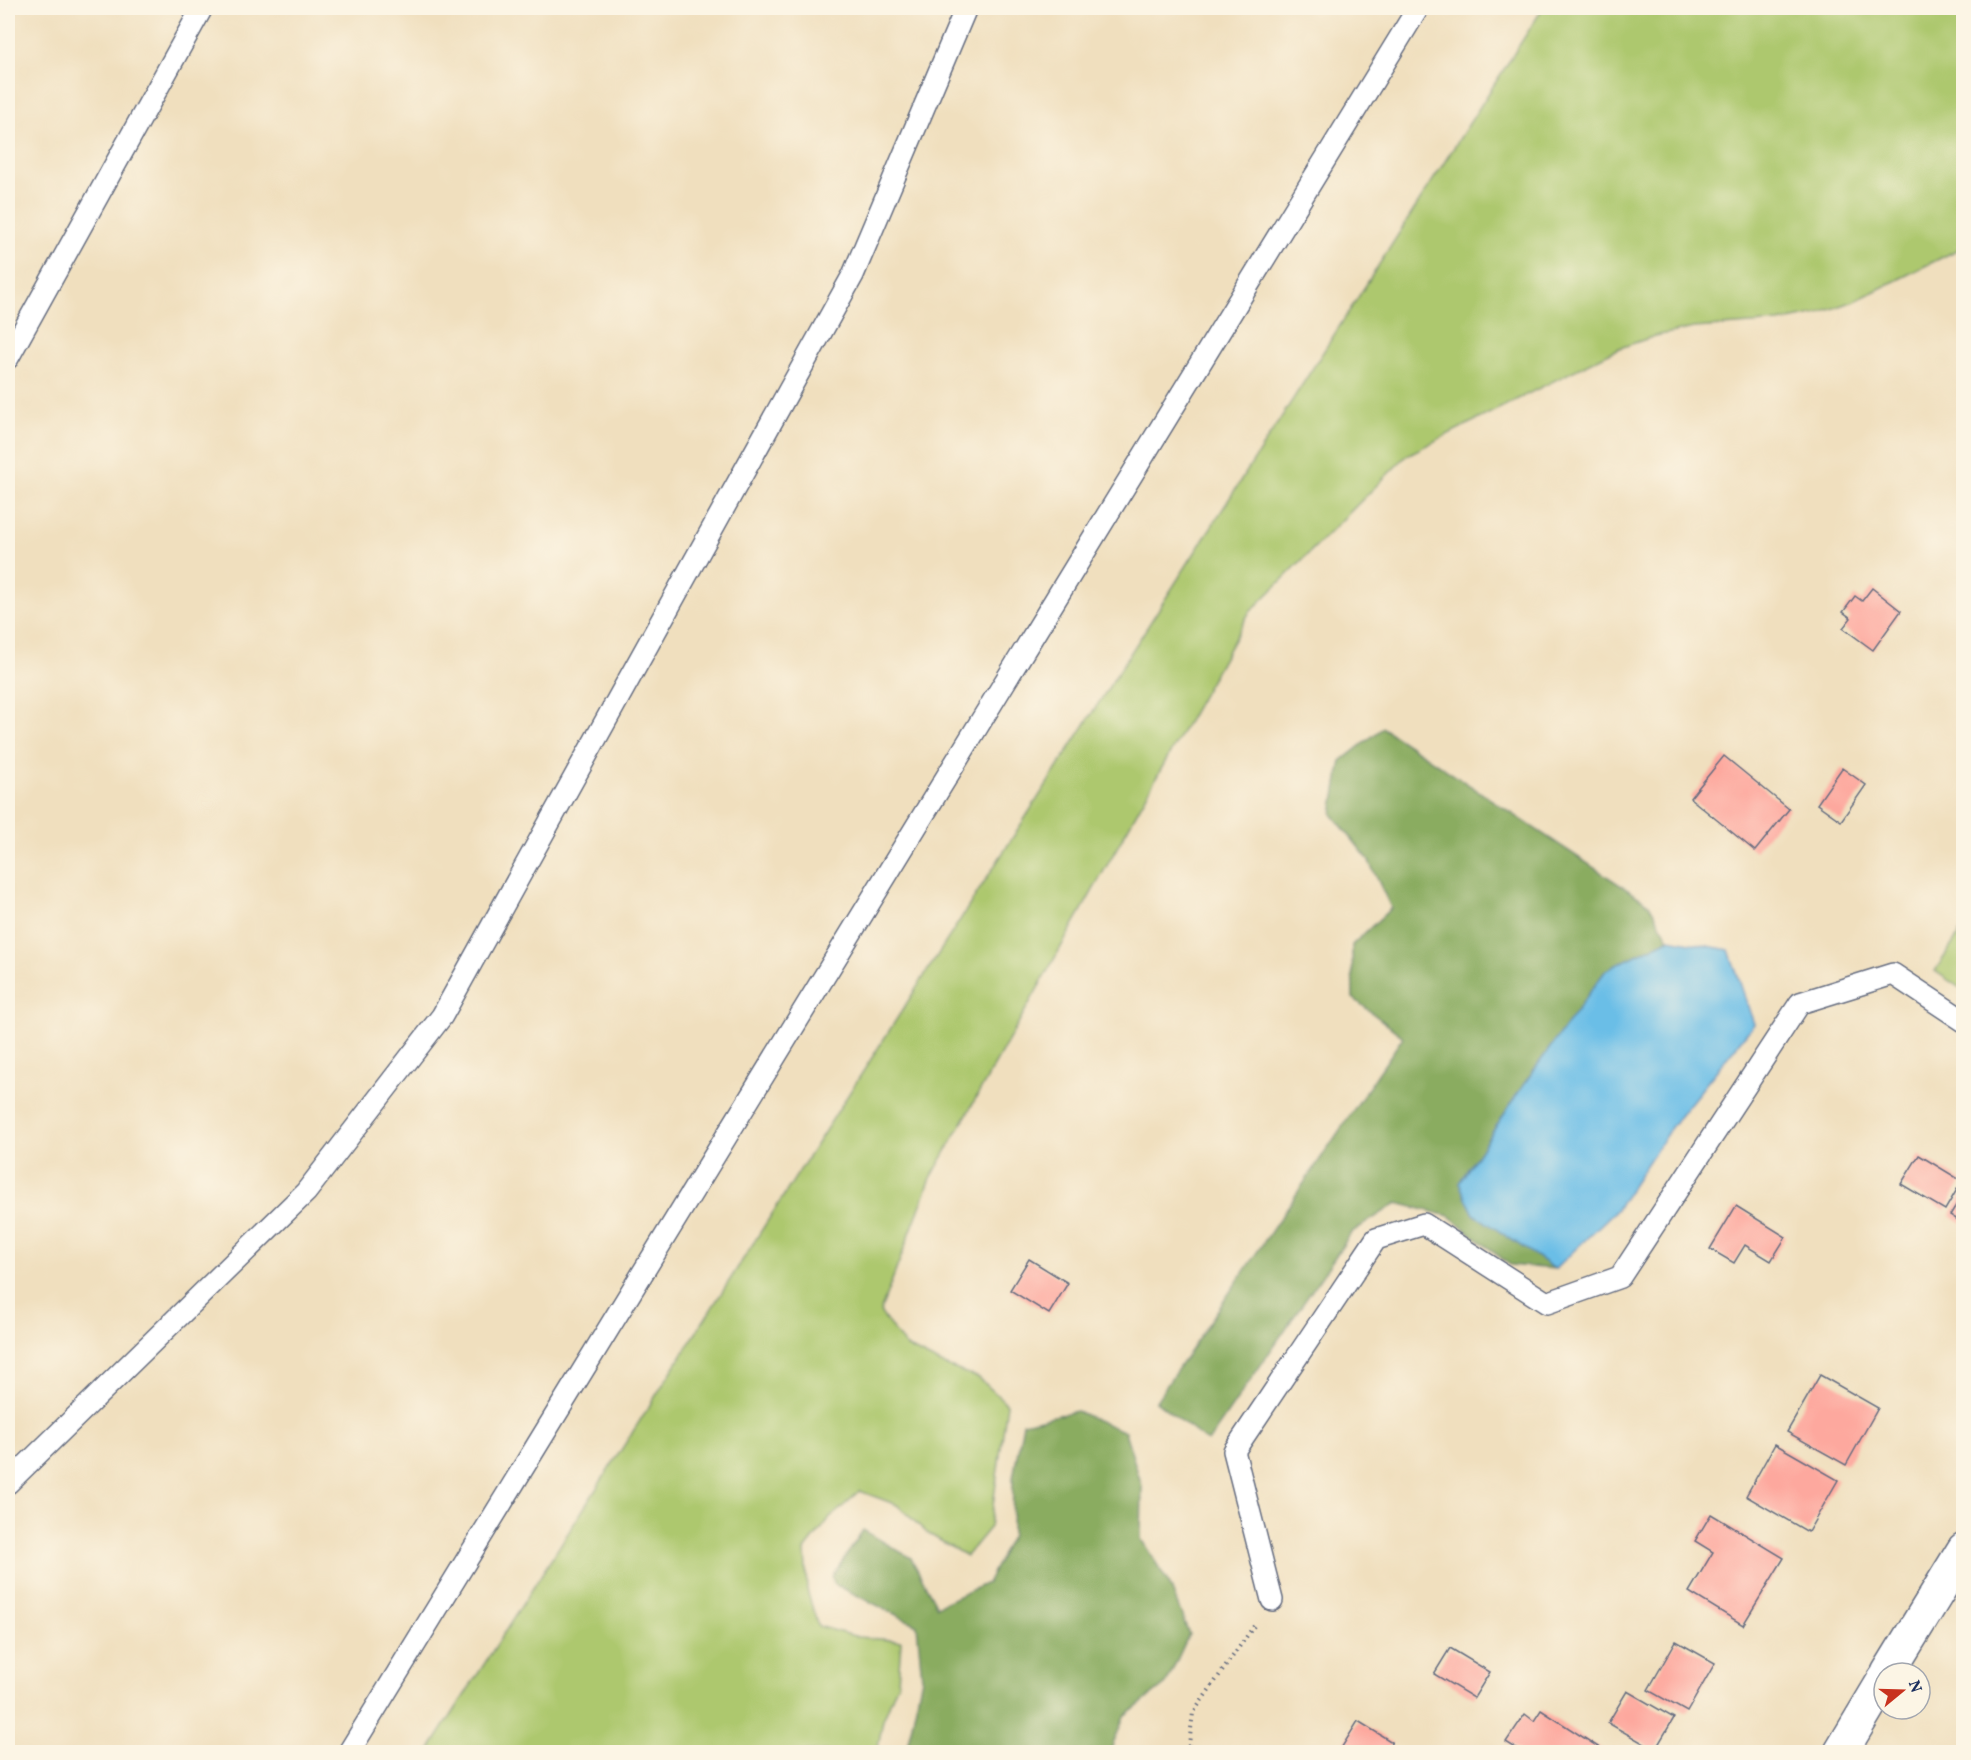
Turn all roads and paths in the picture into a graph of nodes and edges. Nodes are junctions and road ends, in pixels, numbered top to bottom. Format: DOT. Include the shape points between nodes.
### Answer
graph roads {
  1 [pos="202,8"];
  2 [pos="966,8"];
  3 [pos="1418,8"];
  4 [pos="8,358"];
  5 [pos="1964,1021"];
  6 [pos="8,1483"];
  7 [pos="1964,1549"];
  8 [pos="1272,1600"];
  9 [pos="1895,1661"];
  10 [pos="1872,1700"];
  11 [pos="350,1752"];
  12 [pos="1188,1752"];
  13 [pos="1840,1752"];
  1 -- 4 [label="lane"];
  2 -- 6 [label="lane" via="853,275 442,1016 306,1192"];
  3 -- 11 [label="lane"];
  5 -- 8 [label="lane" via="1893,974 1800,1003 1620,1277 1547,1302 1424,1224 1376,1239 1234,1451"];
  7 -- 9 [label="main road"];
  8 -- 12 [label="path" via="1193,1713"];
  10 -- 13 [label="main road"];
}
